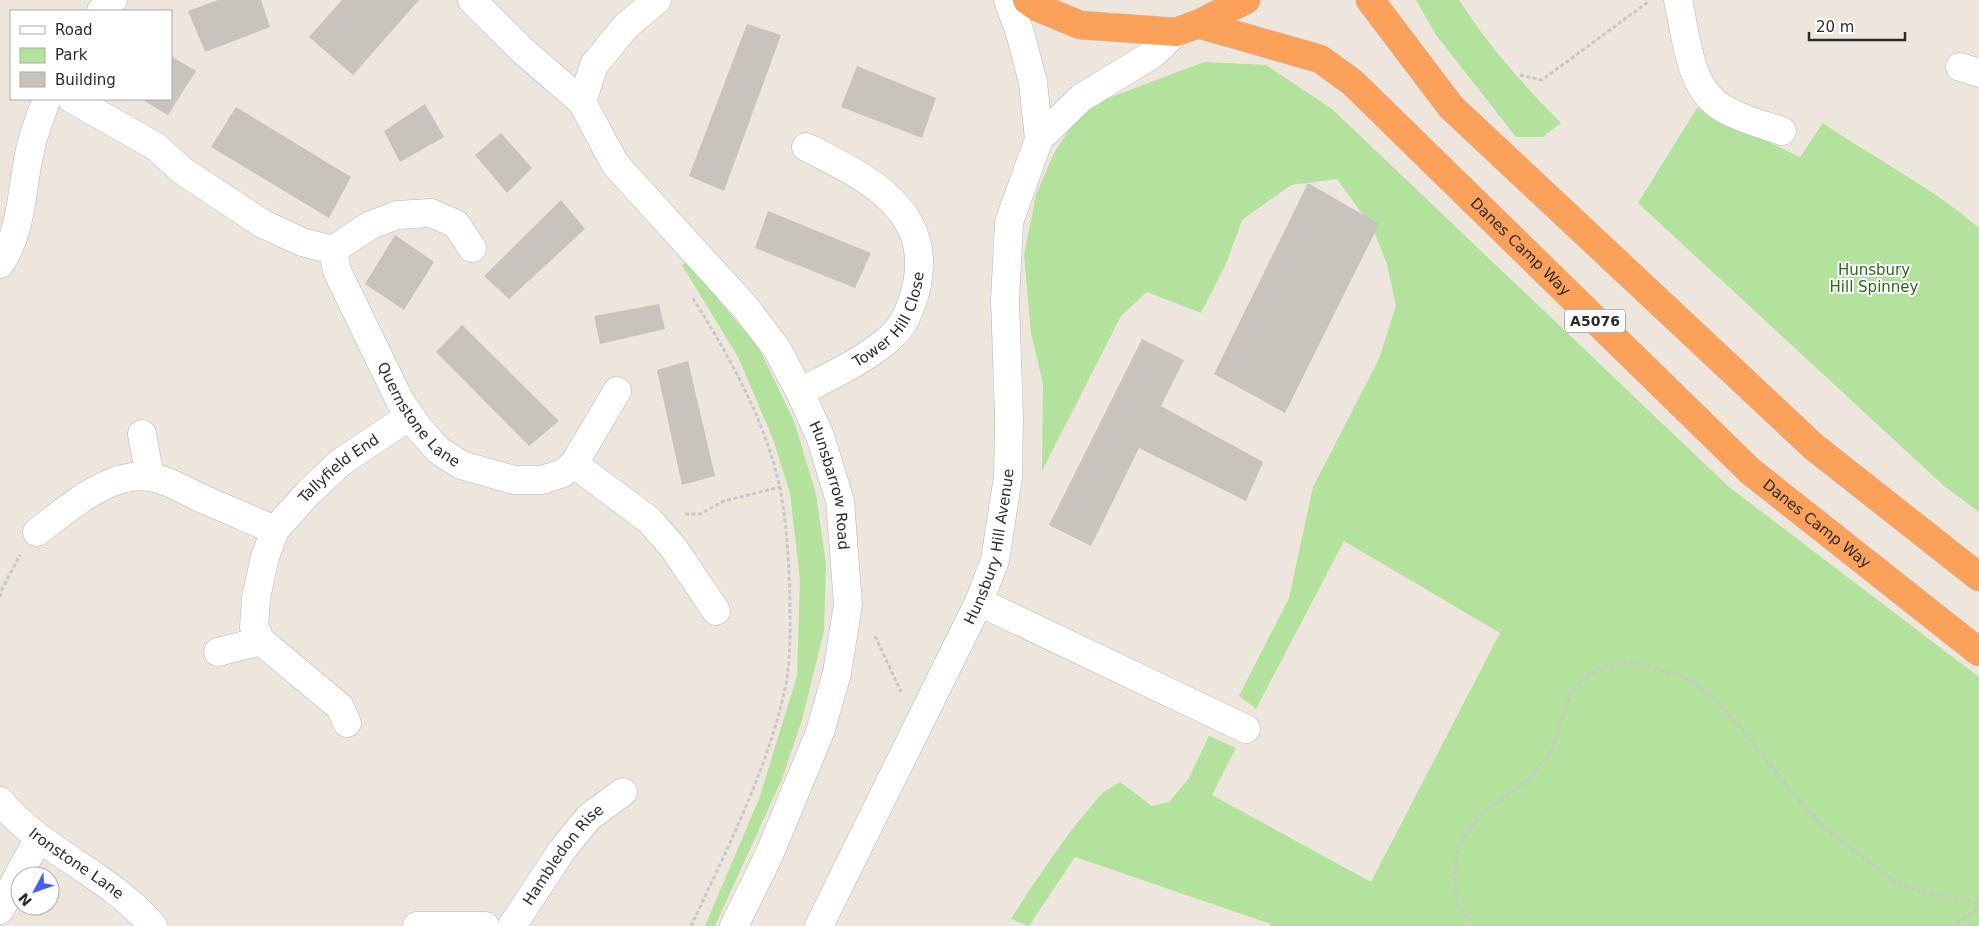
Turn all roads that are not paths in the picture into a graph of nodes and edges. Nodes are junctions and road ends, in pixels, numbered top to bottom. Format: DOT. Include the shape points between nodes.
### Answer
graph roads {
  1 [pos="113,0"];
  2 [pos="472,0"];
  3 [pos="657,0"];
  4 [pos="1008,0"];
  5 [pos="1027,0"];
  6 [pos="1246,0"];
  7 [pos="1370,0"];
  8 [pos="1678,0"];
  9 [pos="102,10"];
  10 [pos="1187,28"];
  11 [pos="47,100"];
  12 [pos="74,100"];
  13 [pos="582,102"];
  14 [pos="1782,131"];
  15 [pos="1039,139"];
  16 [pos="806,147"];
  17 [pos="472,248"];
  18 [pos="333,250"];
  19 [pos="0,264"];
  20 [pos="617,391"];
  21 [pos="800,392"];
  22 [pos="410,416"];
  23 [pos="142,434"];
  24 [pos="574,464"];
  25 [pos="150,477"];
  26 [pos="275,530"];
  27 [pos="37,532"];
  28 [pos="1979,577"];
  29 [pos="979,602"];
  30 [pos="716,611"];
  31 [pos="261,642"];
  32 [pos="218,652"];
  33 [pos="1979,652"];
  34 [pos="347,723"];
  35 [pos="1246,729"];
  36 [pos="623,792"];
  37 [pos="0,801"];
  38 [pos="38,839"];
  39 [pos="0,910"];
  40 [pos="153,926"];
  41 [pos="417,926"];
  42 [pos="485,926"];
  43 [pos="512,926"];
  44 [pos="734,926"];
  45 [pos="819,926"];
  1 -- 9 [label="street"];
  2 -- 13 [label="street, Hunsbarrow Road" via="528,56"];
  3 -- 13 [label="street" via="626,26 594,65"];
  4 -- 15 [label="street, Hunsbury Hill Avenue" via="1033,82"];
  5 -- 10 [label="highway, Danes Camp Way" via="1080,26"];
  6 -- 10 [label="highway"];
  7 -- 28 [label="highway" via="1451,107 1814,447"];
  8 -- 14 [label="street" via="1694,71 1705,93 1727,111"];
  10 -- 15 [label="street, Hunsbury Hill Avenue" via="1153,54 1081,98"];
  10 -- 33 [label="highway, Danes Camp Way / A5076" via="1320,59 1352,82 1750,472"];
  11 -- 19 [label="street" via="33,139 18,222"];
  12 -- 18 [label="street" via="155,146 183,171 263,224 302,242"];
  13 -- 21 [label="street, Hunsbarrow Road" via="615,164 746,308 777,349"];
  15 -- 29 [label="street, Hunsbury Hill Avenue" via="1009,222 1005,300 1010,417 1008,477 995,560"];
  16 -- 21 [label="street, Tower Hill Close" via="865,177 895,202 913,228 919,249 919,272 905,320 892,337"];
  17 -- 18 [label="street" via="456,224 431,213 397,215 369,226"];
  18 -- 22 [label="street, Quernstone Lane" via="337,271"];
  20 -- 24 [label="street, Quernstone Lane"];
  21 -- 44 [label="street, Hunsbarrow Road" via="820,436 840,501 848,604 837,673 820,732 769,855"];
  22 -- 24 [label="street, Quernstone Lane" via="438,450 461,465 514,480 542,480 563,473"];
  22 -- 26 [label="street, Tallyfield End" via="341,462"];
  23 -- 25 [label="street"];
  24 -- 30 [label="street" via="649,520 673,546"];
  25 -- 26 [label="street" via="172,482"];
  25 -- 27 [label="street" via="133,476 109,483"];
  26 -- 31 [label="street, Tallyfield End" via="256,598 254,627"];
  29 -- 35 [label="street"];
  29 -- 45 [label="street, Hunsbury Hill Avenue"];
  31 -- 32 [label="street"];
  31 -- 34 [label="street" via="340,707"];
  36 -- 43 [label="street, Hambledon Rise" via="584,823 562,850"];
  37 -- 38 [label="street, Ironstone Lane"];
  38 -- 39 [label="street"];
  38 -- 40 [label="street, Ironstone Lane" via="98,878"];
  41 -- 42 [label="street"];
}
